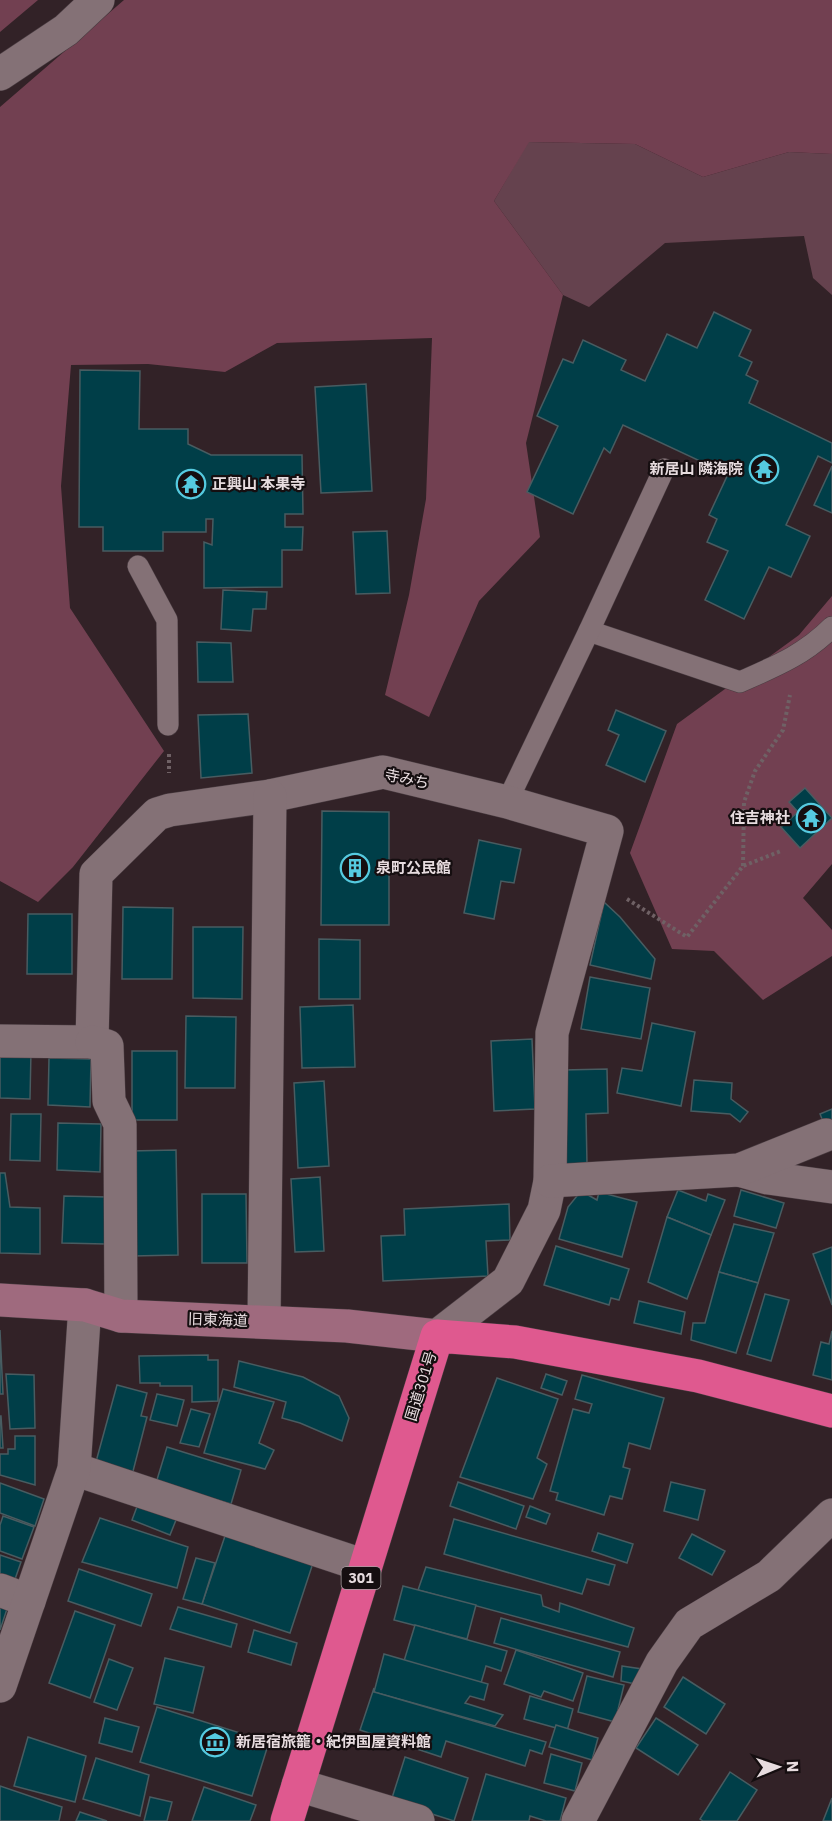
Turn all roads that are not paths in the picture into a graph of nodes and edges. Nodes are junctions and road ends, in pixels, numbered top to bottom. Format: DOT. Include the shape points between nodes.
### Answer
graph roads {
  1 [pos="98,0"];
  2 [pos="0,74"];
  3 [pos="664,469"];
  4 [pos="138,566"];
  5 [pos="832,627"];
  6 [pos="589,632"];
  7 [pos="168,725"];
  8 [pos="270,796"];
  9 [pos="507,802"];
  10 [pos="0,1041"];
  11 [pos="92,1042"];
  12 [pos="826,1135"];
  13 [pos="739,1170"];
  14 [pos="550,1181"];
  15 [pos="832,1187"];
  16 [pos="0,1300"];
  17 [pos="85,1305"];
  18 [pos="121,1316"];
  19 [pos="264,1322"];
  20 [pos="437,1336"];
  21 [pos="832,1411"];
  22 [pos="74,1469"];
  23 [pos="832,1515"];
  24 [pos="365,1566"];
  25 [pos="15,1596"];
  26 [pos="0,1686"];
  27 [pos="298,1785"];
  28 [pos="287,1821"];
  29 [pos="418,1821"];
  30 [pos="578,1821"];
  1 -- 2 [label="street" via="66,30"];
  3 -- 6 [label="lane"];
  4 -- 7 [label="lane" via="167,620"];
  5 -- 6 [label="lane" via="788,661 740,682"];
  6 -- 9 [label="lane"];
  8 -- 9 [label="street, 寺みち" via="383,772"];
  8 -- 11 [label="street, 寺みち" via="157,814 96,874"];
  8 -- 19 [label="street"];
  9 -- 14 [label="street, 寺みち" via="607,831 552,1033"];
  10 -- 11 [label="street"];
  11 -- 18 [label="street" via="107,1046 109,1101 120,1124"];
  12 -- 13 [label="street"];
  13 -- 14 [label="street"];
  13 -- 15 [label="street"];
  14 -- 20 [label="street, 寺みち" via="544,1210 508,1281"];
  16 -- 17 [label="street, 旧東海道"];
  17 -- 18 [label="street, 旧東海道"];
  17 -- 22 [label="street"];
  18 -- 19 [label="street, 旧東海道"];
  19 -- 20 [label="street, 旧東海道"];
  20 -- 21 [label="highway, 国道301号" via="515,1342 687,1374"];
  20 -- 24 [label="highway, 国道301号 / 301"];
  22 -- 24 [label="street"];
  22 -- 25 [label="street"];
  23 -- 30 [label="street" via="769,1576 689,1624 662,1662"];
  24 -- 27 [label="highway, 国道301号 / 301"];
  25 -- 26 [label="street"];
  27 -- 28 [label="highway, 国道301号 / 301"];
  27 -- 29 [label="street"];
}
